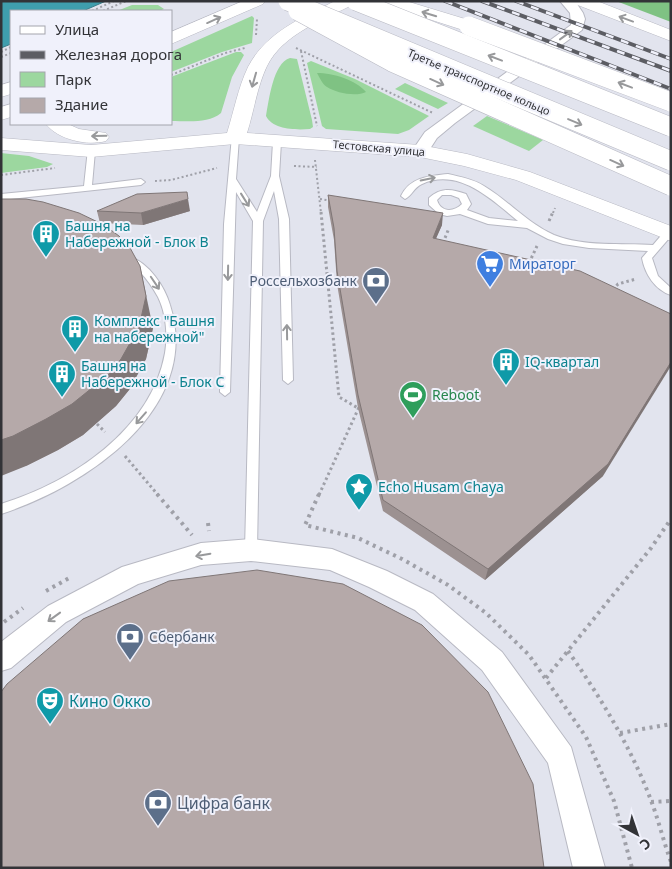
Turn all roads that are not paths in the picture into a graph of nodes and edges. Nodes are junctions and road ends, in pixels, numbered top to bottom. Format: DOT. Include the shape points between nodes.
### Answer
graph roads {
  1 [pos="219,1"];
  2 [pos="256,1"];
  3 [pos="279,1"];
  4 [pos="288,1"];
  5 [pos="348,1"];
  6 [pos="356,1"];
  7 [pos="388,1"];
  8 [pos="567,1"];
  9 [pos="581,1"];
  10 [pos="172,22"];
  11 [pos="671,36"];
  12 [pos="172,39"];
  13 [pos="671,102"];
  14 [pos="16,125"];
  15 [pos="57,125"];
  16 [pos="671,127"];
  17 [pos="235,138"];
  18 [pos="276,142"];
  19 [pos="1,144"];
  20 [pos="83,150"];
  21 [pos="420,150"];
  22 [pos="671,161"];
  23 [pos="463,169"];
  24 [pos="276,176"];
  25 [pos="232,179"];
  26 [pos="141,182"];
  27 [pos="88,186"];
  28 [pos="671,186"];
  29 [pos="14,195"];
  30 [pos="405,196"];
  31 [pos="1,197"];
  32 [pos="18,204"];
  33 [pos="461,211"];
  34 [pos="258,221"];
  35 [pos="528,225"];
  36 [pos="664,238"];
  37 [pos="122,253"];
  38 [pos="653,276"];
  39 [pos="671,282"];
  40 [pos="671,292"];
  41 [pos="288,380"];
  42 [pos="226,392"];
  43 [pos="1,509"];
  44 [pos="251,550"];
  45 [pos="1,659"];
  46 [pos="589,868"];
  1 -- 10 [label="main road"];
  12 -- 2 [label="main road, one-way"];
  3 -- 28 [label="main road, one-way, bridge" via="392,62"];
  4 -- 22 [label="main road, Третье транспортное кольцо, one-way, bridge"];
  5 -- 17 [label="main road, one-way" via="293,30 267,52 257,68"];
  16 -- 6 [label="main road, Третье транспортное кольцо, one-way, bridge"];
  13 -- 7 [label="main road, one-way, bridge" via="469,26"];
  21 -- 8 [label="street, one-way" via="431,135 449,120 577,27 578,14"];
  11 -- 9 [label="main road, one-way"];
  14 -- 20 [label="main road" via="42,143"];
  17 -- 15 [label="main road, one-way" via="175,132 85,136"];
  17 -- 18 [label="main road, Тестовская улица"];
  17 -- 20 [label="main road, Тестовская улица"];
  17 -- 25 [label="lane"];
  18 -- 21 [label="main road, Тестовская улица"];
  18 -- 24 [label="lane"];
  19 -- 20 [label="main road"];
  20 -- 27 [label="lane"];
  21 -- 23 [label="main road, Тестовская улица"];
  30 -- 23 [label="lane, one-way" via="412,186 425,179"];
  23 -- 35 [label="lane"];
  23 -- 36 [label="main road, Тестовская улица" via="552,186"];
  24 -- 34 [label="lane"];
  41 -- 24 [label="lane, one-way" via="284,218"];
  25 -- 34 [label="lane, one-way"];
  25 -- 42 [label="lane, one-way"];
  26 -- 27 [label="lane"];
  27 -- 29 [label="lane"];
  29 -- 31 [label="lane"];
  29 -- 32 [label="lane"];
  33 -- 35 [label="lane" via="488,221"];
  34 -- 44 [label="lane"];
  35 -- 36 [label="lane" via="553,238 594,246"];
  36 -- 38 [label="lane" via="647,258"];
  37 -- 43 [label="lane, one-way" via="150,275 169,310 173,342 165,376 146,411 116,445 66,481"];
  38 -- 39 [label="lane"];
  38 -- 40 [label="lane"];
  44 -- 45 [label="street, one-way" via="201,554 131,575 57,614"];
  44 -- 46 [label="street" via="332,560 378,579 424,602 492,661 561,756"];
}
